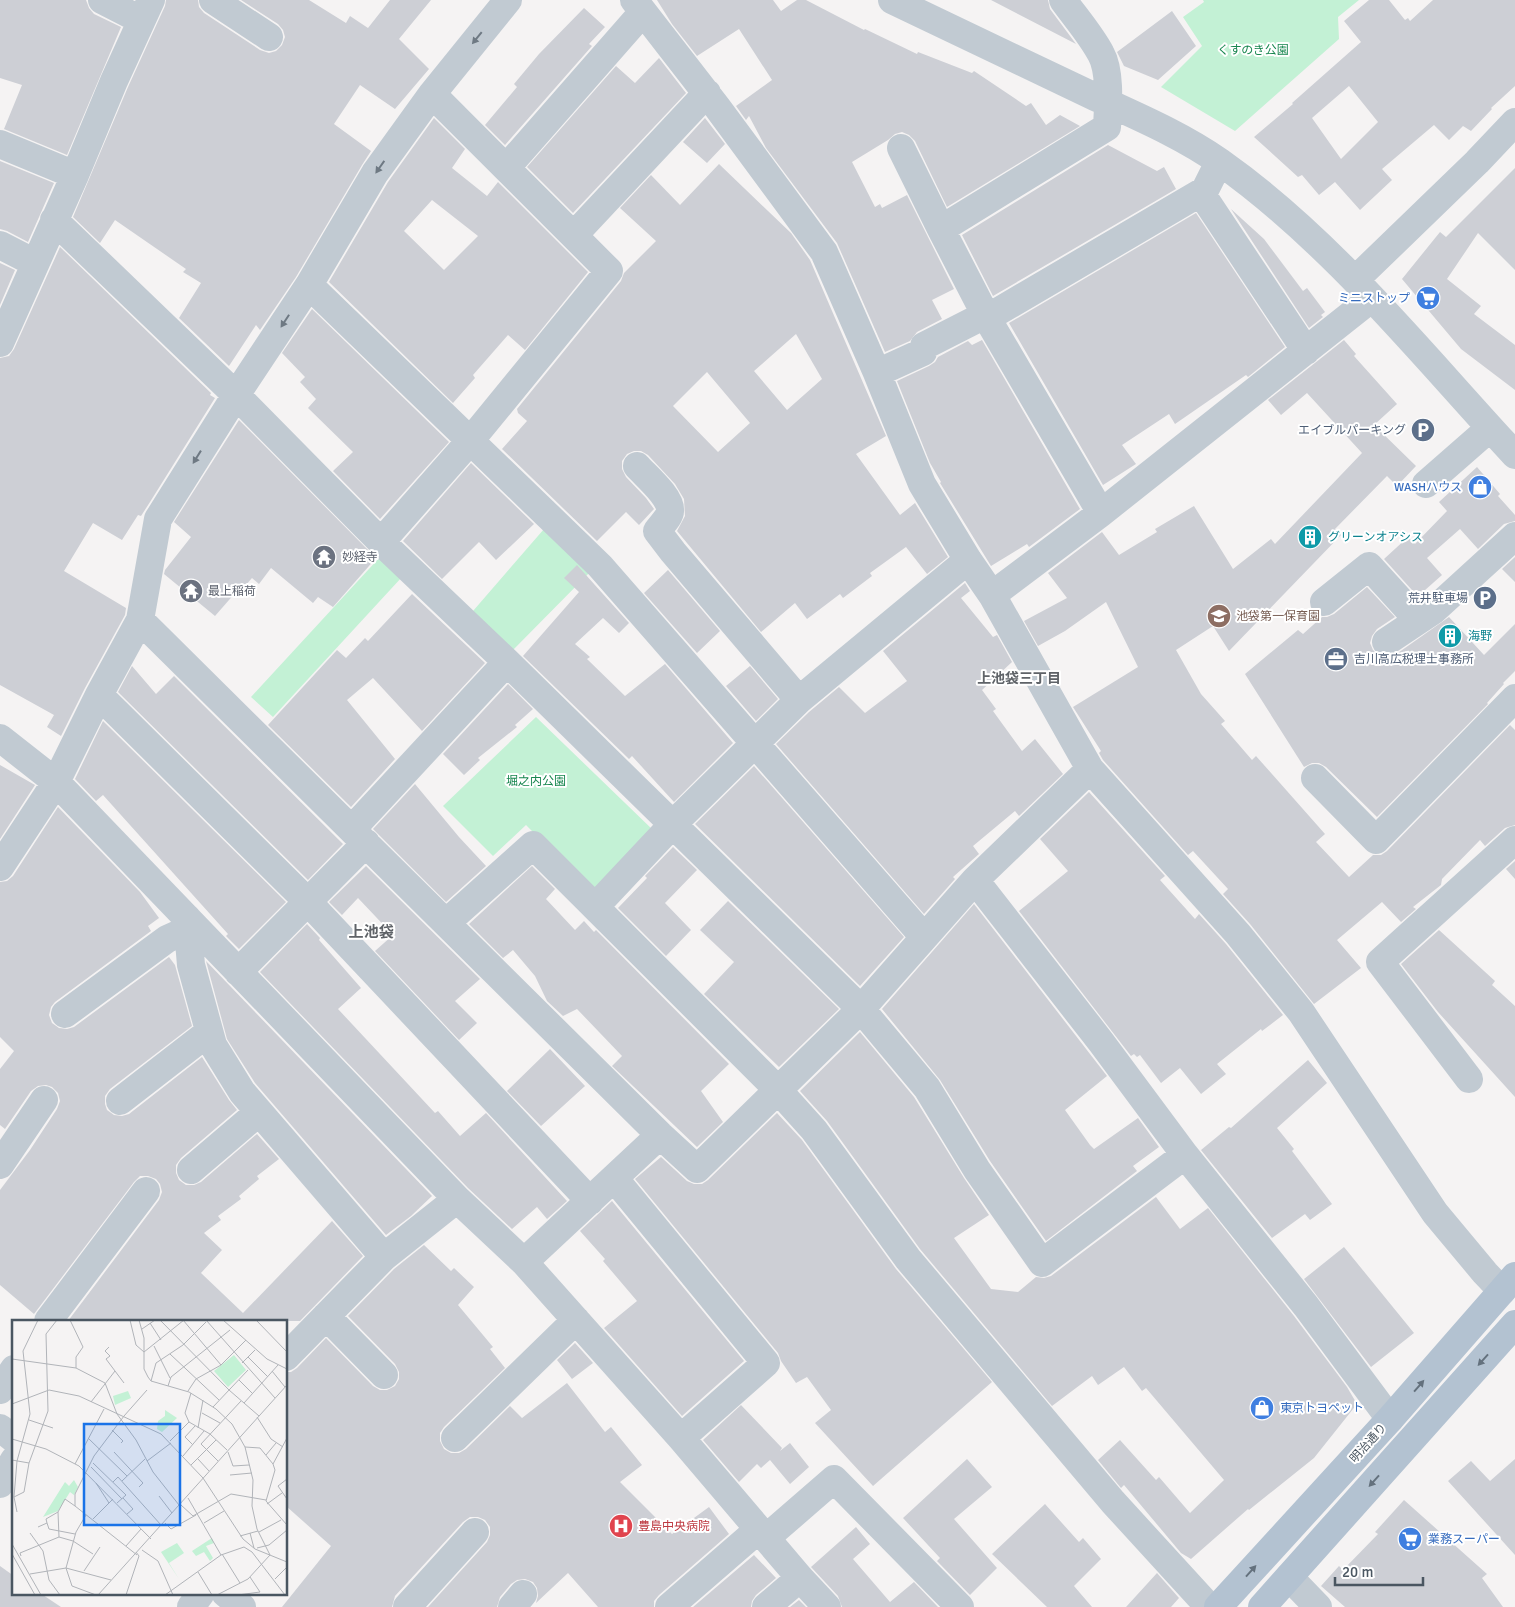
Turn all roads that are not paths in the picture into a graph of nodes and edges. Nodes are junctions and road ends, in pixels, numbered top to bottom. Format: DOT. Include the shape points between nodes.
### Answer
graph roads {
  1 [pos="102,0"];
  2 [pos="213,0"];
  3 [pos="508,0"];
  4 [pos="892,0"];
  5 [pos="1063,0"];
  6 [pos="639,6"];
  7 [pos="146,10"];
  8 [pos="269,37"];
  9 [pos="707,93"];
  10 [pos="432,94"];
  11 [pos="1108,103"];
  12 [pos="1515,122"];
  13 [pos="0,144"];
  14 [pos="902,148"];
  15 [pos="1219,162"];
  16 [pos="507,167"];
  17 [pos="75,175"];
  18 [pos="1201,193"];
  19 [pos="54,220"];
  20 [pos="941,229"];
  21 [pos="574,235"];
  22 [pos="0,245"];
  23 [pos="35,263"];
  24 [pos="309,285"];
  25 [pos="1363,289"];
  26 [pos="987,318"];
  27 [pos="0,343"];
  28 [pos="1306,351"];
  29 [pos="877,373"];
  30 [pos="236,395"];
  31 [pos="1490,428"];
  32 [pos="470,441"];
  33 [pos="1515,455"];
  34 [pos="637,466"];
  35 [pos="1426,484"];
  36 [pos="1101,513"];
  37 [pos="1515,536"];
  38 [pos="381,542"];
  39 [pos="968,560"];
  40 [pos="992,595"];
  41 [pos="1324,602"];
  42 [pos="140,620"];
  43 [pos="1418,620"];
  44 [pos="1386,642"];
  45 [pos="507,662"];
  46 [pos="100,695"];
  47 [pos="1515,698"];
  48 [pos="799,700"];
  49 [pos="0,738"];
  50 [pos="755,743"];
  51 [pos="1090,769"];
  52 [pos="1315,778"];
  53 [pos="56,782"];
  54 [pos="674,824"];
  55 [pos="359,836"];
  56 [pos="1515,840"];
  57 [pos="0,867"];
  58 [pos="975,880"];
  59 [pos="308,902"];
  60 [pos="595,907"];
  61 [pos="447,922"];
  62 [pos="187,924"];
  63 [pos="924,937"];
  64 [pos="238,972"];
  65 [pos="861,1009"];
  66 [pos="65,1014"];
  67 [pos="209,1032"];
  68 [pos="1469,1079"];
  69 [pos="778,1090"];
  70 [pos="44,1100"];
  71 [pos="120,1101"];
  72 [pos="259,1112"];
  73 [pos="660,1134"];
  74 [pos="1185,1155"];
  75 [pos="0,1165"];
  76 [pos="191,1170"];
  77 [pos="614,1178"];
  78 [pos="146,1191"];
  79 [pos="457,1199"];
  80 [pos="590,1201"];
  81 [pos="384,1257"];
  82 [pos="524,1262"];
  83 [pos="1508,1284"];
  84 [pos="326,1316"];
  85 [pos="49,1320"];
  86 [pos="576,1320"];
  87 [pos="1515,1324"];
  88 [pos="288,1355"];
  89 [pos="12,1372"];
  90 [pos="384,1375"];
  91 [pos="0,1390"];
  92 [pos="1390,1419"];
  93 [pos="0,1428"];
  94 [pos="12,1438"];
  95 [pos="454,1438"];
  96 [pos="681,1438"];
  97 [pos="12,1463"];
  98 [pos="0,1484"];
  99 [pos="475,1532"];
  100 [pos="762,1534"];
  101 [pos="1289,1577"];
  102 [pos="800,1578"];
  103 [pos="200,1594"];
  104 [pos="226,1594"];
  105 [pos="191,1607"];
  106 [pos="242,1607"];
  107 [pos="407,1607"];
  108 [pos="669,1607"];
  109 [pos="766,1607"];
  110 [pos="827,1607"];
  111 [pos="960,1607"];
  112 [pos="1209,1607"];
  113 [pos="1218,1607"];
  114 [pos="1262,1607"];
  115 [pos="1318,1607"];
  1 -- 7 [label="street"];
  2 -- 8 [label="street"];
  3 -- 10 [label="street, one-way"];
  4 -- 11 [label="street"];
  5 -- 11 [label="street" via="1102,55"];
  6 -- 9 [label="street"];
  6 -- 16 [label="street"];
  7 -- 17 [label="street"];
  9 -- 21 [label="street"];
  9 -- 29 [label="street" via="824,252"];
  10 -- 16 [label="street"];
  10 -- 24 [label="street, one-way" via="375,173"];
  11 -- 15 [label="street" via="1147,120"];
  11 -- 20 [label="street" via="1107,127"];
  12 -- 25 [label="street"];
  13 -- 17 [label="street"];
  14 -- 20 [label="street"];
  15 -- 18 [label="street" via="1206,190"];
  15 -- 25 [label="street" via="1317,242"];
  16 -- 21 [label="street"];
  17 -- 19 [label="street"];
  18 -- 26 [label="street"];
  18 -- 28 [label="street"];
  19 -- 23 [label="street"];
  19 -- 30 [label="street"];
  20 -- 26 [label="street"];
  21 -- 32 [label="street" via="609,271"];
  22 -- 23 [label="street"];
  23 -- 27 [label="street"];
  24 -- 30 [label="street, one-way"];
  24 -- 32 [label="street"];
  25 -- 28 [label="street"];
  25 -- 31 [label="street"];
  26 -- 29 [label="street" via="979,318 924,346 923,352"];
  26 -- 36 [label="street"];
  28 -- 36 [label="street"];
  29 -- 39 [label="street" via="922,484"];
  30 -- 38 [label="street"];
  30 -- 42 [label="street, one-way" via="158,519"];
  31 -- 33 [label="street"];
  31 -- 35 [label="street"];
  32 -- 38 [label="street"];
  32 -- 50 [label="street" via="600,566"];
  34 -- 48 [label="street" via="671,507 657,530"];
  36 -- 40 [label="street"];
  37 -- 43 [label="street" via="1434,610"];
  38 -- 45 [label="street"];
  39 -- 40 [label="street"];
  39 -- 48 [label="street"];
  40 -- 51 [label="street"];
  41 -- 43 [label="street" via="1369,566"];
  42 -- 46 [label="street"];
  42 -- 55 [label="street"];
  43 -- 44 [label="street"];
  45 -- 54 [label="street"];
  45 -- 55 [label="street"];
  46 -- 53 [label="street"];
  46 -- 59 [label="street"];
  47 -- 52 [label="street" via="1376,840"];
  48 -- 50 [label="street"];
  49 -- 53 [label="street"];
  50 -- 54 [label="street"];
  50 -- 63 [label="street"];
  51 -- 58 [label="street"];
  51 -- 83 [label="street" via="1238,934 1301,1012 1435,1213 1485,1273"];
  53 -- 57 [label="street"];
  53 -- 62 [label="street"];
  54 -- 60 [label="street"];
  54 -- 65 [label="street"];
  55 -- 59 [label="street"];
  55 -- 61 [label="street"];
  56 -- 68 [label="street" via="1380,962"];
  58 -- 63 [label="street"];
  58 -- 74 [label="street"];
  59 -- 64 [label="street"];
  59 -- 80 [label="street"];
  60 -- 61 [label="street" via="532,845"];
  60 -- 69 [label="street"];
  61 -- 73 [label="street"];
  62 -- 64 [label="street"];
  62 -- 66 [label="street"];
  62 -- 67 [label="street" via="190,965"];
  63 -- 65 [label="street"];
  64 -- 79 [label="street"];
  65 -- 69 [label="street"];
  65 -- 74 [label="street" via="927,1088 977,1170 1042,1263"];
  67 -- 71 [label="street"];
  67 -- 72 [label="street" via="213,1045 242,1092"];
  69 -- 73 [label="street" via="697,1169"];
  69 -- 112 [label="street" via="814,1130 908,1259 1113,1502"];
  70 -- 75 [label="street"];
  72 -- 76 [label="street"];
  72 -- 81 [label="street"];
  73 -- 77 [label="street"];
  74 -- 92 [label="street" via="1306,1306"];
  77 -- 80 [label="street"];
  77 -- 96 [label="street" via="766,1363"];
  78 -- 85 [label="street"];
  79 -- 81 [label="street"];
  79 -- 82 [label="street"];
  80 -- 82 [label="street"];
  81 -- 84 [label="street"];
  82 -- 86 [label="street"];
  92 -- 83 [label="main road, 明治通り, one-way"];
  84 -- 88 [label="street"];
  84 -- 90 [label="street"];
  86 -- 95 [label="street"];
  86 -- 96 [label="street"];
  87 -- 101 [label="main road, one-way"];
  89 -- 91 [label="street"];
  113 -- 92 [label="main road, 明治通り, one-way"];
  93 -- 94 [label="street"];
  96 -- 100 [label="street"];
  97 -- 98 [label="street"];
  99 -- 107 [label="street"];
  100 -- 102 [label="street"];
  100 -- 108 [label="street"];
  100 -- 111 [label="street" via="834,1479"];
  101 -- 114 [label="main road"];
  101 -- 115 [label="street"];
  102 -- 109 [label="street"];
  102 -- 110 [label="street"];
  103 -- 105 [label="street"];
  104 -- 106 [label="street"];
}
